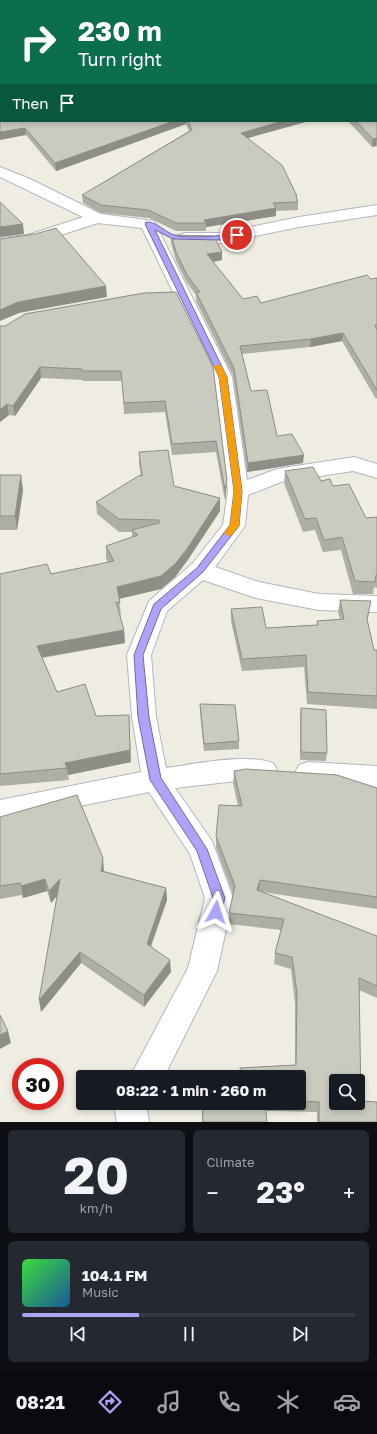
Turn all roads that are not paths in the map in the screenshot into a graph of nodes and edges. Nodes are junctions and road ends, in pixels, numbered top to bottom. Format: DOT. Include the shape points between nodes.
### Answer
graph roads {
  1 [pos="0,172"];
  2 [pos="377,210"];
  3 [pos="97,218"];
  4 [pos="148,224"];
  5 [pos="0,244"];
  6 [pos="377,471"];
  7 [pos="238,491"];
  8 [pos="200,570"];
  9 [pos="377,604"];
  10 [pos="377,777"];
  11 [pos="155,780"];
  12 [pos="0,811"];
  13 [pos="151,1070"];
  14 [pos="131,1110"];
  15 [pos="133,1122"];
  1 -- 3 [label="street"];
  2 -- 4 [label="street" via="221,238 173,237"];
  3 -- 4 [label="street"];
  3 -- 5 [label="street" via="30,240"];
  4 -- 7 [label="street" via="173,292 223,377"];
  6 -- 7 [label="street" via="354,464 277,476"];
  7 -- 8 [label="street" via="234,526"];
  8 -- 9 [label="street" via="263,592 319,602"];
  8 -- 11 [label="street" via="157,607 138,655 144,717"];
  10 -- 11 [label="street" via="245,769"];
  11 -- 12 [label="street"];
  11 -- 13 [label="street" via="202,849 219,898 202,971"];
  14 -- 15 [label="street"];
}
